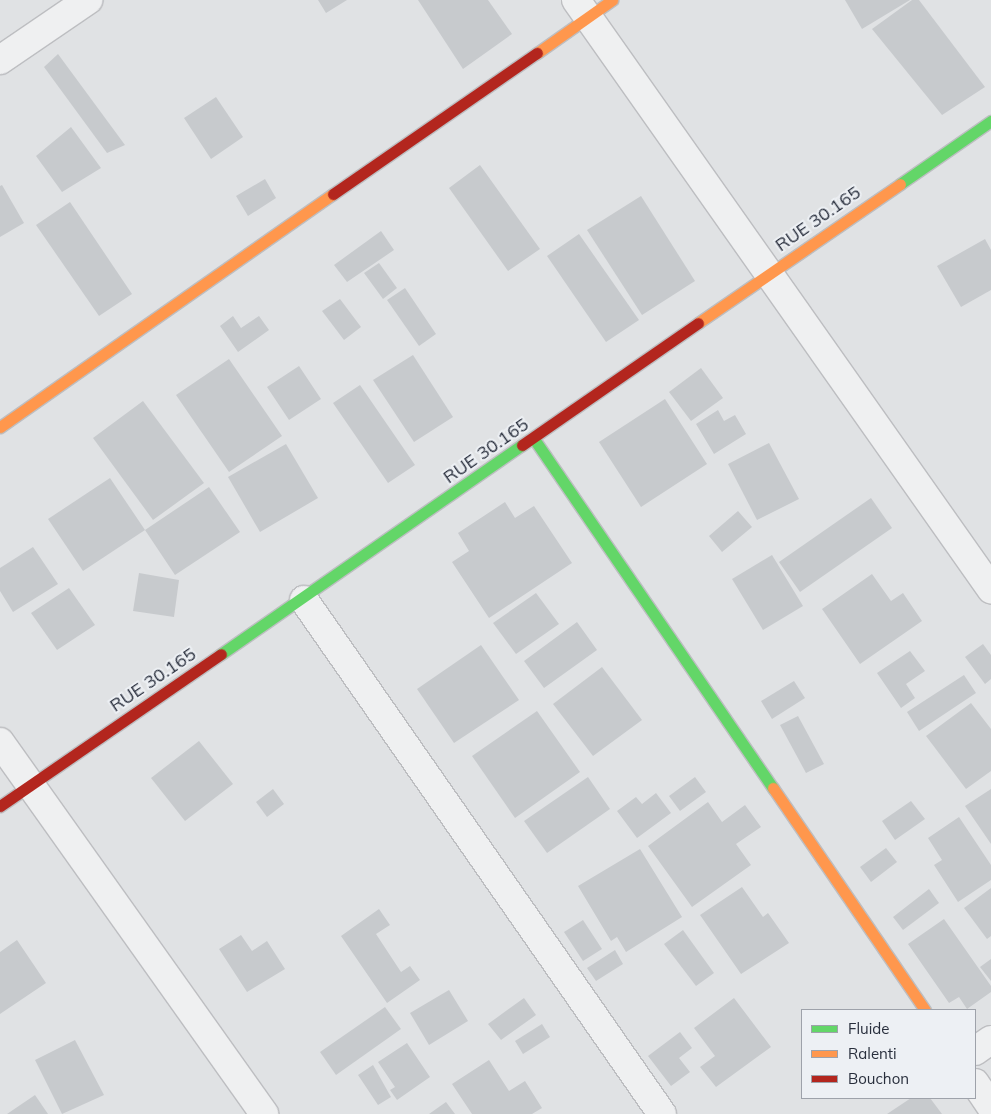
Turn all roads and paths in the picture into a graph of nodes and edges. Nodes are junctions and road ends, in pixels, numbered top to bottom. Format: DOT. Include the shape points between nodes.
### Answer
graph roads {
  1 [pos="88,0"];
  2 [pos="612,0"];
  3 [pos="581,8"];
  4 [pos="0,60"];
  5 [pos="991,121"];
  6 [pos="770,273"];
  7 [pos="0,427"];
  8 [pos="534,439"];
  9 [pos="991,589"];
  10 [pos="304,600"];
  11 [pos="0,742"];
  12 [pos="29,784"];
  13 [pos="0,806"];
  14 [pos="924,1009"];
  15 [pos="991,1040"];
  16 [pos="976,1050"];
  17 [pos="976,1084"];
  18 [pos="991,1107"];
  19 [pos="264,1114"];
  20 [pos="662,1114"];
  1 -- 4 [label="street"];
  2 -- 3 [label="street"];
  3 -- 6 [label="street"];
  3 -- 7 [label="street"];
  5 -- 6 [label="street, RUE 30.165"];
  6 -- 8 [label="street, RUE 30.165"];
  6 -- 9 [label="street"];
  8 -- 10 [label="street, RUE 30.165"];
  8 -- 14 [label="street"];
  10 -- 12 [label="street, RUE 30.165"];
  10 -- 20 [label="street"];
  11 -- 12 [label="street"];
  12 -- 13 [label="street, RUE 30.165"];
  12 -- 19 [label="street"];
  15 -- 16 [label="street"];
  17 -- 18 [label="street"];
}
